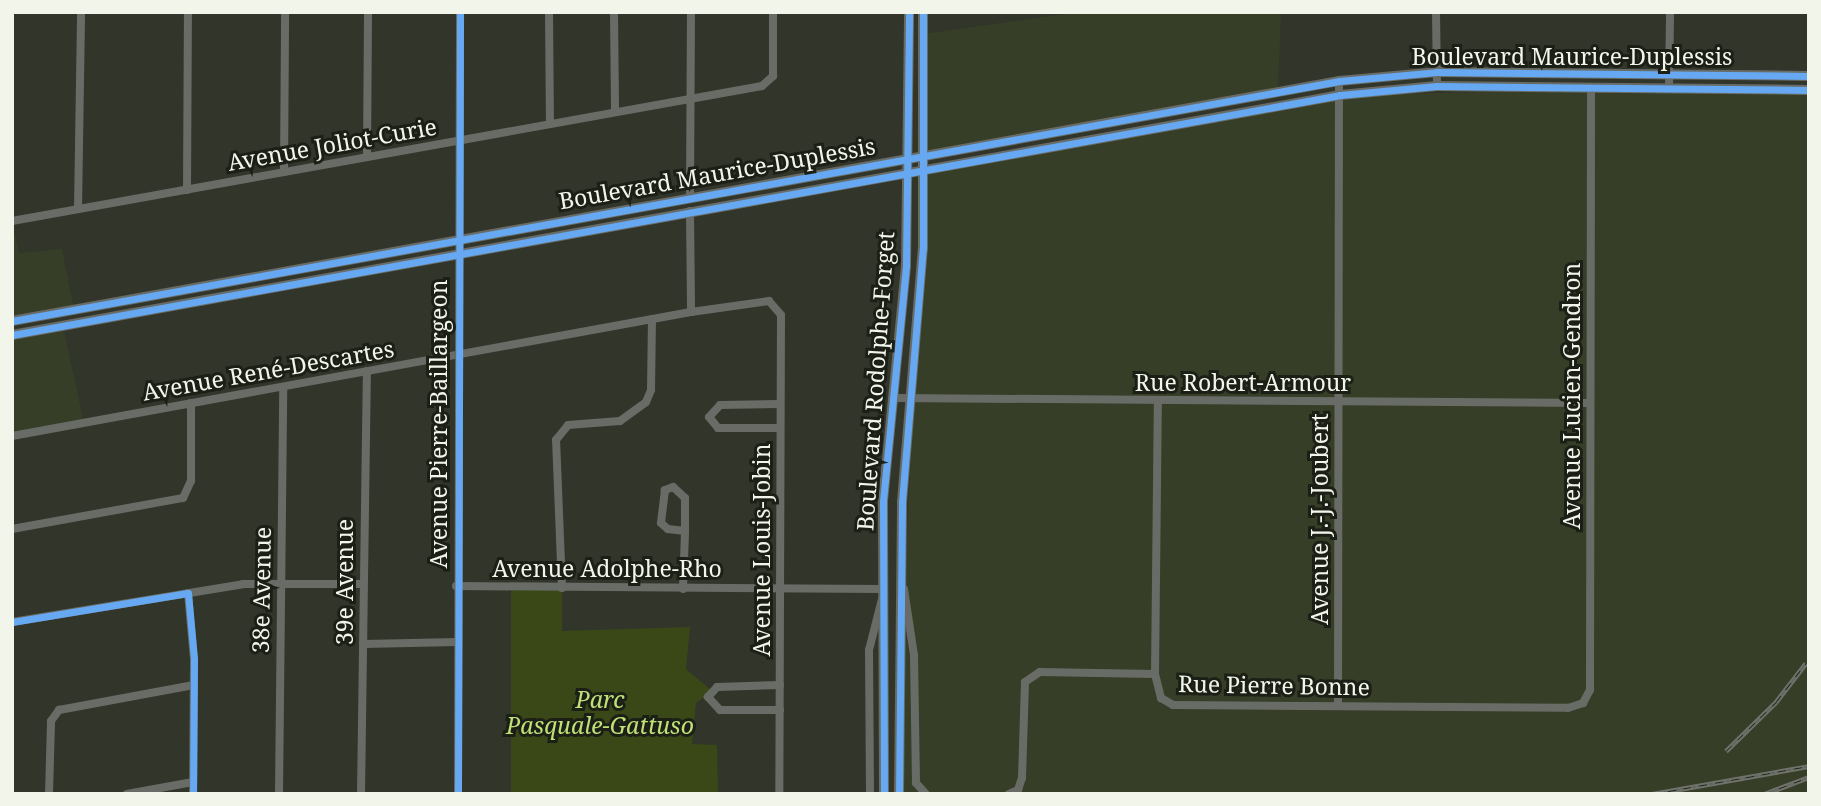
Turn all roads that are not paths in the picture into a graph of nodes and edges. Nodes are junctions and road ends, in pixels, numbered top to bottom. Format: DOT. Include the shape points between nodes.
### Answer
graph roads {
  1 [pos="81,12"];
  2 [pos="188,12"];
  3 [pos="285,12"];
  4 [pos="368,12"];
  5 [pos="460,12"];
  6 [pos="549,12"];
  7 [pos="614,12"];
  8 [pos="691,12"];
  9 [pos="774,12"];
  10 [pos="909,12"];
  11 [pos="923,12"];
  12 [pos="1436,12"];
  13 [pos="1670,12"];
  14 [pos="1437,72"];
  15 [pos="1669,74"];
  16 [pos="1809,76"];
  17 [pos="1339,81"];
  18 [pos="1437,86"];
  19 [pos="1591,87"];
  20 [pos="1669,88"];
  21 [pos="1809,90"];
  22 [pos="1340,94"];
  23 [pos="690,99"];
  24 [pos="615,112"];
  25 [pos="550,124"];
  26 [pos="459,141"];
  27 [pos="924,155"];
  28 [pos="367,157"];
  29 [pos="909,158"];
  30 [pos="923,170"];
  31 [pos="284,172"];
  32 [pos="907,173"];
  33 [pos="187,190"];
  34 [pos="690,198"];
  35 [pos="78,209"];
  36 [pos="690,211"];
  37 [pos="12,221"];
  38 [pos="459,240"];
  39 [pos="459,254"];
  40 [pos="778,306"];
  41 [pos="691,312"];
  42 [pos="652,319"];
  43 [pos="12,321"];
  44 [pos="12,335"];
  45 [pos="457,355"];
  46 [pos="367,371"];
  47 [pos="283,387"];
  48 [pos="895,398"];
  49 [pos="911,399"];
  50 [pos="1158,401"];
  51 [pos="1338,402"];
  52 [pos="191,403"];
  53 [pos="1590,403"];
  54 [pos="780,404"];
  55 [pos="780,428"];
  56 [pos="12,436"];
  57 [pos="883,501"];
  58 [pos="901,502"];
  59 [pos="12,529"];
  60 [pos="685,531"];
  61 [pos="900,569"];
  62 [pos="363,584"];
  63 [pos="280,585"];
  64 [pos="456,586"];
  65 [pos="562,588"];
  66 [pos="780,588"];
  67 [pos="683,589"];
  68 [pos="883,592"];
  69 [pos="188,593"];
  70 [pos="12,622"];
  71 [pos="458,642"];
  72 [pos="363,644"];
  73 [pos="1155,674"];
  74 [pos="194,685"];
  75 [pos="780,685"];
  76 [pos="1583,703"];
  77 [pos="1338,705"];
  78 [pos="780,710"];
  79 [pos="193,782"];
  80 [pos="49,794"];
  81 [pos="127,794"];
  82 [pos="193,794"];
  83 [pos="279,794"];
  84 [pos="361,794"];
  85 [pos="458,794"];
  86 [pos="779,794"];
  87 [pos="870,794"];
  88 [pos="884,794"];
  89 [pos="899,794"];
  90 [pos="926,794"];
  91 [pos="1009,794"];
  1 -- 35 [label="street"];
  2 -- 33 [label="street"];
  3 -- 31 [label="street"];
  4 -- 28 [label="street"];
  5 -- 26 [label="street, Avenue Pierre-Baillargeon"];
  6 -- 25 [label="street"];
  7 -- 24 [label="street"];
  8 -- 23 [label="street"];
  9 -- 23 [label="street, Avenue Joliot-Curie" via="773,71 762,86"];
  10 -- 29 [label="street, Boulevard Rodolphe-Forget"];
  11 -- 27 [label="street, Boulevard Rodolphe-Forget"];
  12 -- 14 [label="street"];
  13 -- 15 [label="street"];
  14 -- 15 [label="street, Boulevard Maurice-Duplessis"];
  14 -- 17 [label="street, Boulevard Maurice-Duplessis"];
  14 -- 18 [label="street"];
  15 -- 16 [label="street, Boulevard Maurice-Duplessis"];
  15 -- 20 [label="street"];
  17 -- 22 [label="street, Avenue J.-J.-Joubert"];
  17 -- 27 [label="street, Boulevard Maurice-Duplessis"];
  18 -- 19 [label="street, Boulevard Maurice-Duplessis"];
  18 -- 22 [label="street, Boulevard Maurice-Duplessis"];
  19 -- 20 [label="street, Boulevard Maurice-Duplessis"];
  19 -- 53 [label="street, Avenue Lucien-Gendron"];
  20 -- 21 [label="street, Boulevard Maurice-Duplessis"];
  22 -- 30 [label="street, Boulevard Maurice-Duplessis"];
  22 -- 51 [label="street, Avenue J.-J.-Joubert"];
  23 -- 24 [label="street, Avenue Joliot-Curie"];
  23 -- 34 [label="street"];
  24 -- 25 [label="street, Avenue Joliot-Curie"];
  25 -- 26 [label="street, Avenue Joliot-Curie"];
  26 -- 28 [label="street, Avenue Joliot-Curie"];
  26 -- 38 [label="street, Avenue Pierre-Baillargeon"];
  27 -- 29 [label="street, Boulevard Maurice-Duplessis"];
  27 -- 30 [label="street, Boulevard Rodolphe-Forget"];
  28 -- 31 [label="street, Avenue Joliot-Curie"];
  29 -- 32 [label="street, Boulevard Rodolphe-Forget"];
  29 -- 34 [label="street, Boulevard Maurice-Duplessis"];
  30 -- 32 [label="street, Boulevard Maurice-Duplessis"];
  30 -- 49 [label="street, Boulevard Rodolphe-Forget" via="923,248"];
  31 -- 33 [label="street, Avenue Joliot-Curie"];
  32 -- 36 [label="street, Boulevard Maurice-Duplessis"];
  32 -- 48 [label="street, Boulevard Rodolphe-Forget" via="906,265"];
  33 -- 35 [label="street, Avenue Joliot-Curie"];
  34 -- 38 [label="street, Boulevard Maurice-Duplessis"];
  35 -- 37 [label="street, Avenue Joliot-Curie"];
  36 -- 39 [label="street, Boulevard Maurice-Duplessis"];
  36 -- 41 [label="street"];
  38 -- 39 [label="street, Avenue Pierre-Baillargeon"];
  38 -- 43 [label="street, Boulevard Maurice-Duplessis"];
  39 -- 44 [label="street, Boulevard Maurice-Duplessis"];
  39 -- 45 [label="street, Avenue Pierre-Baillargeon"];
  40 -- 41 [label="street, Avenue René-Descartes" via="758,300"];
  40 -- 54 [label="street, Avenue Louis-Jobin"];
  41 -- 42 [label="street, Avenue René-Descartes"];
  42 -- 45 [label="street, Avenue René-Descartes"];
  42 -- 65 [label="street" via="646,402 620,421 568,425 556,440"];
  45 -- 46 [label="street, Avenue René-Descartes"];
  45 -- 64 [label="street, Avenue Pierre-Baillargeon"];
  46 -- 47 [label="street, Avenue René-Descartes"];
  46 -- 62 [label="street, 39e Avenue"];
  47 -- 52 [label="street, Avenue René-Descartes"];
  47 -- 63 [label="street, 38e Avenue"];
  48 -- 49 [label="street, Rue Robert-Armour"];
  48 -- 57 [label="street, Boulevard Rodolphe-Forget"];
  49 -- 50 [label="street, Rue Robert-Armour"];
  49 -- 58 [label="street, Boulevard Rodolphe-Forget"];
  50 -- 51 [label="street, Rue Robert-Armour"];
  50 -- 73 [label="street"];
  51 -- 53 [label="street, Rue Robert-Armour"];
  51 -- 77 [label="street, Avenue J.-J.-Joubert"];
  52 -- 56 [label="street, Avenue René-Descartes"];
  52 -- 59 [label="street" via="190,488 183,498"];
  53 -- 76 [label="street, Avenue Lucien-Gendron" via="1590,690"];
  54 -- 55 [label="street, Avenue Louis-Jobin"];
  54 -- 55 [label="street" via="720,405 709,417 718,428"];
  55 -- 66 [label="street, Avenue Louis-Jobin"];
  57 -- 58 [label="street, Boulevard Rodolphe-Forget"];
  57 -- 68 [label="street, Boulevard Rodolphe-Forget"];
  58 -- 61 [label="street, Boulevard Rodolphe-Forget"];
  60 -- 60 [label="street" via="685,498 673,487 665,490 662,523 668,529"];
  60 -- 67 [label="street"];
  61 -- 89 [label="street, Boulevard Rodolphe-Forget"];
  61 -- 90 [label="street" via="914,655 916,783"];
  62 -- 63 [label="street"];
  62 -- 72 [label="street, 39e Avenue"];
  63 -- 69 [label="street" via="243,584"];
  63 -- 83 [label="street, 38e Avenue"];
  64 -- 65 [label="street, Avenue Adolphe-Rho"];
  64 -- 71 [label="street, Avenue Pierre-Baillargeon"];
  65 -- 67 [label="street, Avenue Adolphe-Rho"];
  66 -- 67 [label="street, Avenue Adolphe-Rho"];
  66 -- 68 [label="street, Avenue Adolphe-Rho"];
  66 -- 75 [label="street, Avenue Louis-Jobin"];
  68 -- 87 [label="street, Boulevard Rodolphe-Forget" via="869,650"];
  68 -- 88 [label="street, Boulevard Rodolphe-Forget"];
  69 -- 70 [label="street"];
  69 -- 74 [label="street"];
  71 -- 72 [label="street"];
  71 -- 85 [label="street, Avenue Pierre-Baillargeon"];
  72 -- 84 [label="street, 39e Avenue"];
  73 -- 77 [label="street, Rue Pierre Bonne" via="1160,698 1173,705"];
  73 -- 91 [label="street, Rue Pierre Bonne" via="1040,673 1025,682 1022,778 1018,790"];
  74 -- 79 [label="street"];
  74 -- 80 [label="street" via="59,710 51,721"];
  75 -- 78 [label="street, Avenue Louis-Jobin"];
  75 -- 78 [label="street" via="717,687 708,697 720,710"];
  76 -- 77 [label="street, Rue Pierre Bonne" via="1568,708"];
  78 -- 86 [label="street, Avenue Louis-Jobin"];
  79 -- 81 [label="street"];
  79 -- 82 [label="street"];
}
